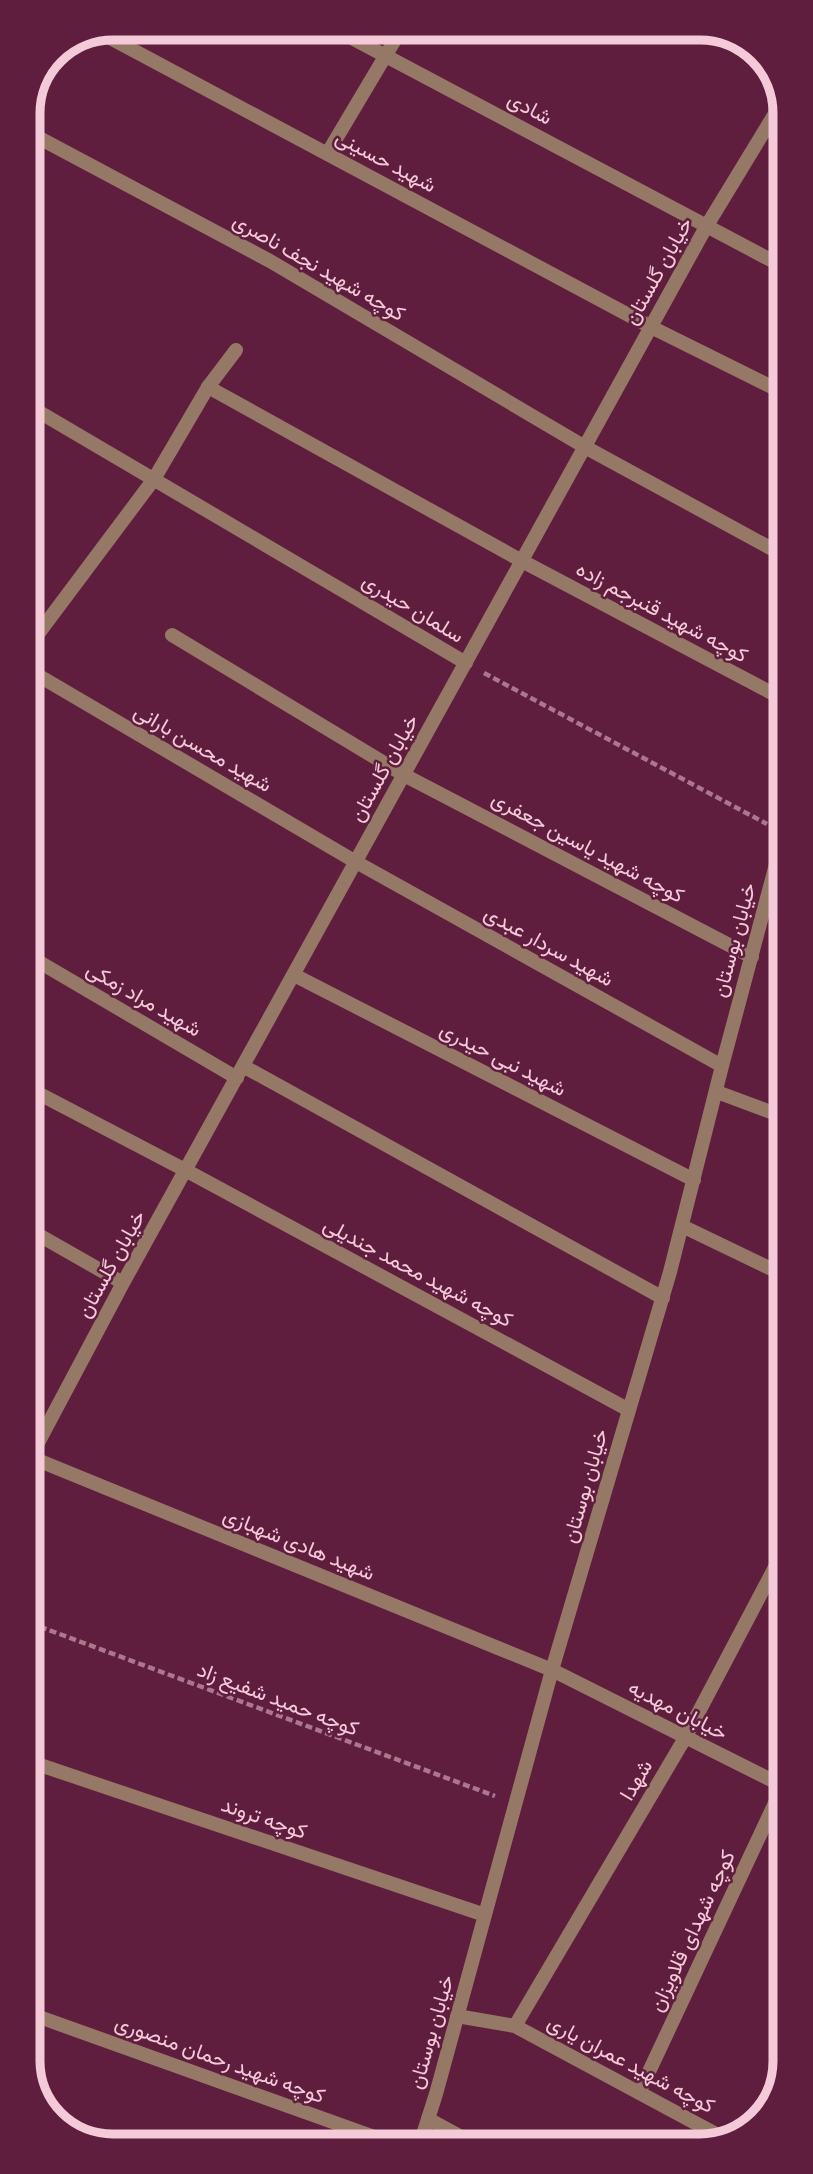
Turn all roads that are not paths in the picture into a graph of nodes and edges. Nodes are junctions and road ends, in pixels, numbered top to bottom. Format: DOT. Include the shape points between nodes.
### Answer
graph roads {
  1 [pos="114,40"];
  2 [pos="357,40"];
  3 [pos="395,40"];
  4 [pos="387,55"];
  5 [pos="773,117"];
  6 [pos="40,138"];
  7 [pos="327,154"];
  8 [pos="706,227"];
  9 [pos="773,261"];
  10 [pos="652,327"];
  11 [pos="236,350"];
  12 [pos="208,387"];
  13 [pos="773,388"];
  14 [pos="40,412"];
  15 [pos="585,447"];
  16 [pos="154,479"];
  17 [pos="773,550"];
  18 [pos="522,561"];
  19 [pos="40,631"];
  20 [pos="172,635"];
  21 [pos="466,663"];
  22 [pos="40,676"];
  23 [pos="773,694"];
  24 [pos="404,775"];
  25 [pos="356,862"];
  26 [pos="773,876"];
  27 [pos="752,957"];
  28 [pos="40,962"];
  29 [pos="294,975"];
  30 [pos="722,1066"];
  31 [pos="240,1072"];
  32 [pos="717,1092"];
  33 [pos="40,1094"];
  34 [pos="773,1113"];
  35 [pos="187,1171"];
  36 [pos="694,1180"];
  37 [pos="682,1226"];
  38 [pos="40,1236"];
  39 [pos="773,1270"];
  40 [pos="123,1283"];
  41 [pos="663,1298"];
  42 [pos="629,1410"];
  43 [pos="40,1438"];
  44 [pos="40,1461"];
  45 [pos="773,1571"];
  46 [pos="552,1671"];
  47 [pos="685,1738"];
  48 [pos="40,1765"];
  49 [pos="773,1782"];
  50 [pos="773,1810"];
  51 [pos="485,1915"];
  52 [pos="457,2016"];
  53 [pos="40,2017"];
  54 [pos="515,2026"];
  55 [pos="639,2093"];
  56 [pos="428,2119"];
  57 [pos="712,2132"];
  58 [pos="366,2134"];
  59 [pos="423,2134"];
  60 [pos="456,2134"];
  1 -- 7 [label="street, شهید حسینی"];
  2 -- 4 [label="street, شادی"];
  3 -- 4 [label="street"];
  4 -- 7 [label="street"];
  4 -- 8 [label="street, شادی"];
  5 -- 8 [label="street, خیابان گلستان"];
  6 -- 15 [label="street, کوچه شهید نجف ناصری" via="270,261"];
  7 -- 10 [label="street, شهید حسینی"];
  8 -- 9 [label="street, شادی"];
  8 -- 10 [label="street, خیابان گلستان"];
  10 -- 13 [label="street, شهید حسینی"];
  10 -- 15 [label="street, خیابان گلستان"];
  11 -- 12 [label="street"];
  12 -- 16 [label="street"];
  12 -- 18 [label="street, کوچه شهید قنبرجم زاده"];
  14 -- 16 [label="street, سلمان حیدری"];
  15 -- 17 [label="street, کوچه شهید نجف ناصری"];
  15 -- 18 [label="street, خیابان گلستان"];
  16 -- 19 [label="street"];
  16 -- 21 [label="street, سلمان حیدری"];
  18 -- 21 [label="street, خیابان گلستان"];
  18 -- 23 [label="street, کوچه شهید قنبرجم زاده"];
  20 -- 24 [label="street, کوچه شهید یاسین جعفری"];
  21 -- 24 [label="street, خیابان گلستان"];
  22 -- 25 [label="street, شهید محسن بارانی"];
  24 -- 25 [label="street, خیابان گلستان"];
  24 -- 27 [label="street, کوچه شهید یاسین جعفری"];
  25 -- 29 [label="street, خیابان گلستان"];
  25 -- 30 [label="street, شهید سردار عبدی"];
  26 -- 27 [label="street, خیابان بوستان"];
  27 -- 30 [label="street, خیابان بوستان"];
  28 -- 31 [label="street, شهید مراد زمکی"];
  29 -- 31 [label="street, خیابان گلستان"];
  29 -- 36 [label="street, شهید نبی حیدری"];
  30 -- 32 [label="street, خیابان بوستان"];
  31 -- 35 [label="street, خیابان گلستان"];
  31 -- 41 [label="street, شهید مراد زمکی"];
  32 -- 34 [label="street"];
  32 -- 36 [label="street, خیابان بوستان"];
  33 -- 35 [label="street, کوچه شهید محمد جندیلی"];
  35 -- 40 [label="street, خیابان گلستان"];
  35 -- 42 [label="street, کوچه شهید محمد جندیلی"];
  36 -- 37 [label="street, خیابان بوستان"];
  37 -- 39 [label="street"];
  37 -- 41 [label="street, خیابان بوستان"];
  38 -- 40 [label="street"];
  40 -- 43 [label="street, خیابان گلستان"];
  41 -- 42 [label="street, خیابان بوستان"];
  42 -- 46 [label="street, خیابان بوستان"];
  44 -- 46 [label="street, شهید هادی شهبازی"];
  45 -- 47 [label="street, شهدا"];
  46 -- 47 [label="street, خیابان مهدیه"];
  46 -- 51 [label="street, خیابان بوستان"];
  47 -- 49 [label="street, خیابان مهدیه"];
  47 -- 54 [label="street, شهدا"];
  48 -- 51 [label="street, کوچه تروند"];
  50 -- 55 [label="street, کوچه شهدای قلاویزان"];
  51 -- 52 [label="street, خیابان بوستان"];
  52 -- 54 [label="street, کوچه شهید عمران یاری"];
  52 -- 56 [label="street, خیابان بوستان"];
  53 -- 58 [label="street, کوچه شهید رحمان منصوری"];
  54 -- 55 [label="street, کوچه شهید عمران یاری"];
  55 -- 57 [label="street, کوچه شهید عمران یاری"];
  56 -- 59 [label="street, خیابان بوستان"];
  56 -- 60 [label="street"];
}
